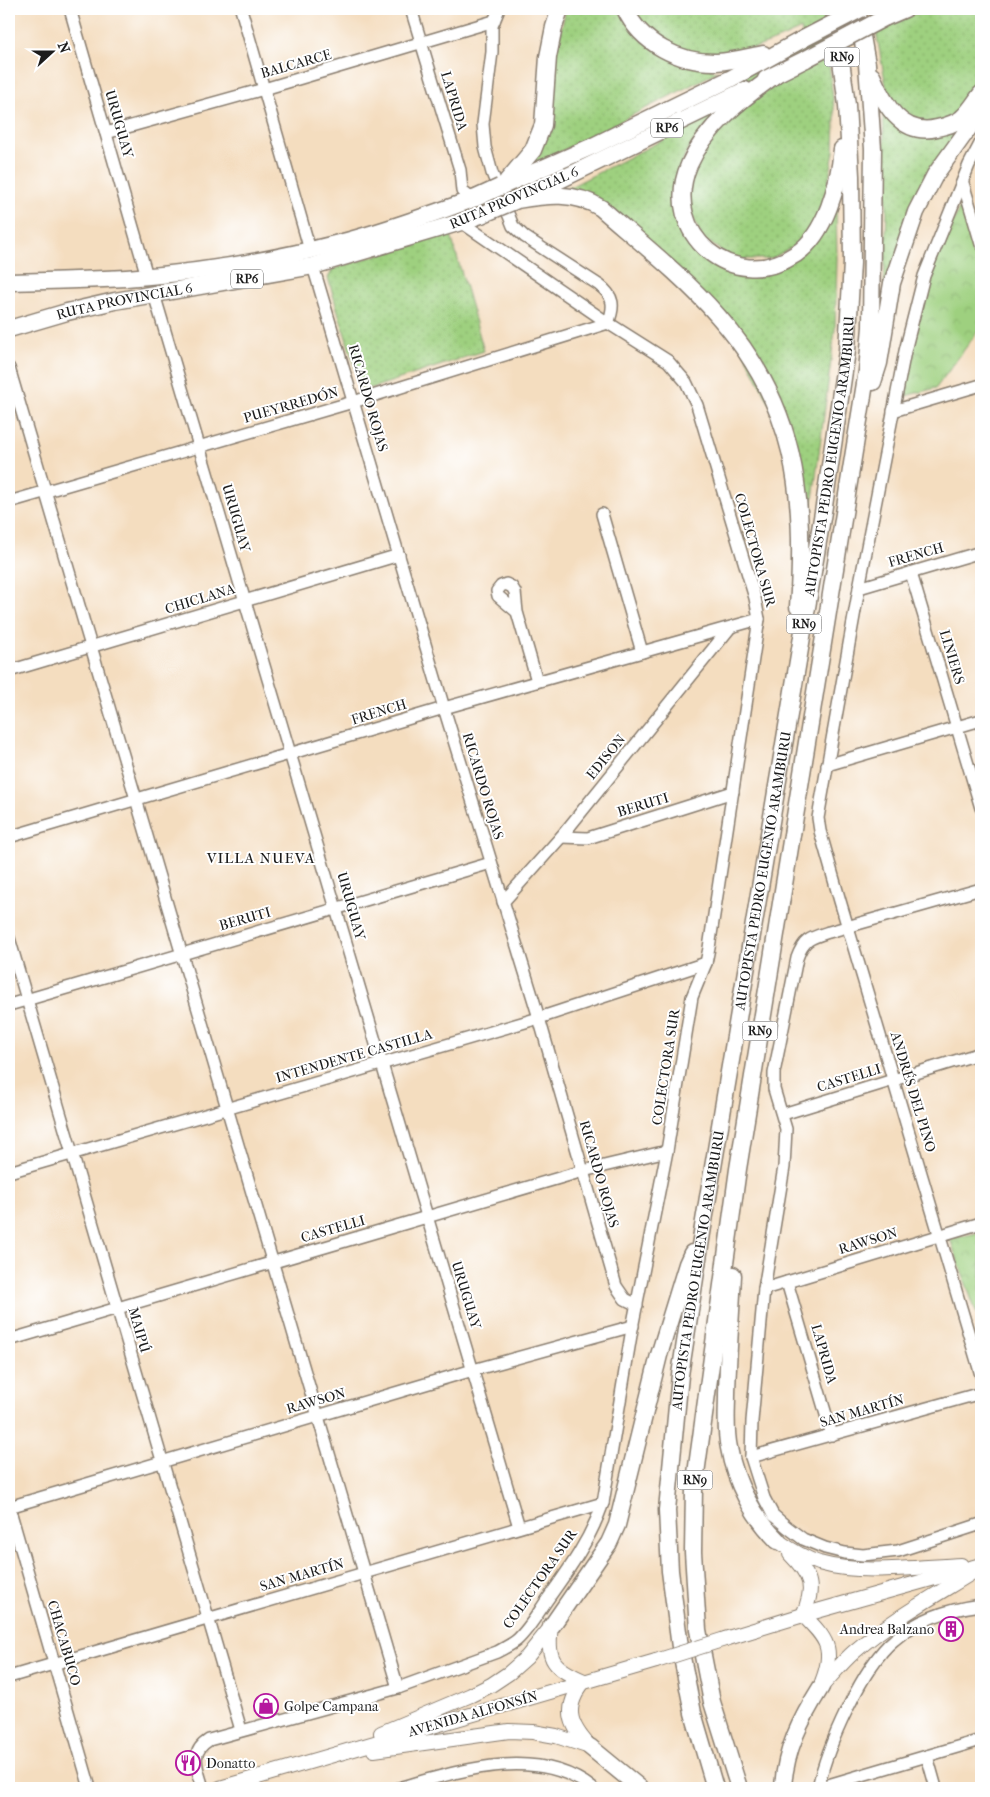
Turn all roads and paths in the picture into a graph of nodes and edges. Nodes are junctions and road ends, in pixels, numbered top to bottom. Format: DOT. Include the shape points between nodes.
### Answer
graph roads {
  1 [pos="70,9"];
  2 [pos="240,9"];
  3 [pos="412,9"];
  4 [pos="499,9"];
  5 [pos="560,9"];
  6 [pos="626,9"];
  7 [pos="834,9"];
  8 [pos="857,9"];
  9 [pos="861,9"];
  10 [pos="905,9"];
  11 [pos="494,20"];
  12 [pos="421,43"];
  13 [pos="783,49"];
  14 [pos="867,64"];
  15 [pos="775,75"];
  16 [pos="264,88"];
  17 [pos="981,94"];
  18 [pos="847,105"];
  19 [pos="981,111"];
  20 [pos="106,133"];
  21 [pos="981,142"];
  22 [pos="518,175"];
  23 [pos="963,183"];
  24 [pos="524,198"];
  25 [pos="474,199"];
  26 [pos="978,221"];
  27 [pos="461,222"];
  28 [pos="981,244"];
  29 [pos="312,258"];
  30 [pos="147,276"];
  31 [pos="9,282"];
  32 [pos="154,294"];
  33 [pos="608,322"];
  34 [pos="9,329"];
  35 [pos="9,368"];
  36 [pos="981,385"];
  37 [pos="353,402"];
  38 [pos="893,411"];
  39 [pos="861,415"];
  40 [pos="200,447"];
  41 [pos="45,491"];
  42 [pos="9,502"];
  43 [pos="602,514"];
  44 [pos="981,552"];
  45 [pos="399,555"];
  46 [pos="911,572"];
  47 [pos="859,588"];
  48 [pos="245,601"];
  49 [pos="517,612"];
  50 [pos="759,620"];
  51 [pos="729,629"];
  52 [pos="91,646"];
  53 [pos="642,652"];
  54 [pos="9,671"];
  55 [pos="537,681"];
  56 [pos="444,708"];
  57 [pos="981,720"];
  58 [pos="788,724"];
  59 [pos="957,727"];
  60 [pos="290,754"];
  61 [pos="827,765"];
  62 [pos="733,792"];
  63 [pos="137,800"];
  64 [pos="981,808"];
  65 [pos="561,837"];
  66 [pos="9,838"];
  67 [pos="491,863"];
  68 [pos="981,889"];
  69 [pos="504,902"];
  70 [pos="336,908"];
  71 [pos="848,926"];
  72 [pos="9,938"];
  73 [pos="182,954"];
  74 [pos="706,963"];
  75 [pos="27,999"];
  76 [pos="9,1004"];
  77 [pos="539,1018"];
  78 [pos="981,1053"];
  79 [pos="382,1064"];
  80 [pos="894,1080"];
  81 [pos="228,1108"];
  82 [pos="783,1114"];
  83 [pos="667,1151"];
  84 [pos="72,1154"];
  85 [pos="738,1169"];
  86 [pos="583,1171"];
  87 [pos="9,1172"];
  88 [pos="427,1217"];
  89 [pos="981,1223"];
  90 [pos="702,1233"];
  91 [pos="940,1235"];
  92 [pos="273,1263"];
  93 [pos="787,1282"];
  94 [pos="764,1289"];
  95 [pos="637,1306"];
  96 [pos="117,1308"];
  97 [pos="633,1326"];
  98 [pos="9,1340"];
  99 [pos="473,1370"];
  100 [pos="981,1375"];
  101 [pos="981,1393"];
  102 [pos="318,1416"];
  103 [pos="832,1435"];
  104 [pos="751,1457"];
  105 [pos="162,1462"];
  106 [pos="603,1502"];
  107 [pos="9,1507"];
  108 [pos="981,1524"];
  109 [pos="519,1527"];
  110 [pos="778,1541"];
  111 [pos="981,1566"];
  112 [pos="364,1572"];
  113 [pos="981,1605"];
  114 [pos="803,1615"];
  115 [pos="208,1618"];
  116 [pos="551,1627"];
  117 [pos="54,1663"];
  118 [pos="9,1677"];
  119 [pos="584,1681"];
  120 [pos="821,1687"];
  121 [pos="398,1688"];
  122 [pos="241,1730"];
  123 [pos="981,1740"];
  124 [pos="590,1747"];
  125 [pos="927,1756"];
  126 [pos="325,1757"];
  127 [pos="427,1784"];
  128 [pos="90,1788"];
  129 [pos="203,1788"];
  130 [pos="220,1788"];
  131 [pos="399,1788"];
  132 [pos="592,1788"];
  133 [pos="640,1788"];
  134 [pos="715,1788"];
  135 [pos="739,1788"];
  136 [pos="783,1788"];
  137 [pos="818,1788"];
  138 [pos="936,1788"];
  1 -- 20 [label="street, URUGUAY"];
  2 -- 16 [label="street, RICARDO ROJAS"];
  3 -- 12 [label="street, LAPRIDA"];
  4 -- 11 [label="street"];
  5 -- 22 [label="highway" via="550,41 543,125"];
  6 -- 13 [label="highway" via="637,29 649,41 664,50 697,61 736,60"];
  7 -- 18 [label="highway, AUTOPISTA PEDRO EUGENIO ARAMBURU / RN9"];
  8 -- 14 [label="highway, AUTOPISTA PEDRO EUGENIO ARAMBURU / RN9"];
  9 -- 13 [label="highway, RUTA PROVINCIAL 6 / RP6, bridge"];
  10 -- 15 [label="highway, RUTA PROVINCIAL 6 / RP6, bridge"];
  11 -- 12 [label="street, BALCARCE"];
  11 -- 33 [label="street" via="483,124 486,153 495,181 514,226 609,294 613,309"];
  12 -- 16 [label="street, BALCARCE"];
  12 -- 25 [label="street, LAPRIDA" via="460,170 462,191"];
  13 -- 22 [label="highway, RUTA PROVINCIAL 6 / RP6" via="730,79 592,146"];
  14 -- 17 [label="highway" via="893,114 902,122 923,130 952,125 962,118"];
  14 -- 39 [label="highway, AUTOPISTA PEDRO EUGENIO ARAMBURU / RN9" via="874,191 871,327"];
  15 -- 18 [label="highway" via="718,123 697,150 685,176 682,201 688,225 702,246 728,264 752,268 772,265 797,254 813,238 828,208 839,174"];
  15 -- 24 [label="highway, RUTA PROVINCIAL 6 / RP6"];
  16 -- 20 [label="street, BALCARCE"];
  16 -- 29 [label="street, RICARDO ROJAS"];
  18 -- 58 [label="highway, AUTOPISTA PEDRO EUGENIO ARAMBURU / RN9" via="852,230 847,351"];
  19 -- 39 [label="highway" via="935,175 916,212 892,282 879,363"];
  20 -- 30 [label="street, URUGUAY"];
  21 -- 23 [label="street"];
  22 -- 25 [label="highway, RUTA PROVINCIAL 6 / RP6, bridge" via="500,188"];
  23 -- 26 [label="street"];
  23 -- 38 [label="street" via="924,276"];
  24 -- 27 [label="highway, RUTA PROVINCIAL 6 / RP6, bridge"];
  24 -- 58 [label="highway" via="571,196 601,208 718,316 754,364 785,430 792,456 801,532"];
  25 -- 29 [label="highway, RUTA PROVINCIAL 6 / RP6" via="370,234"];
  26 -- 28 [label="street"];
  27 -- 29 [label="highway, RUTA PROVINCIAL 6 / RP6"];
  27 -- 33 [label="street, COLECTORA SUR"];
  29 -- 30 [label="highway, RUTA PROVINCIAL 6 / RP6"];
  29 -- 32 [label="highway, RUTA PROVINCIAL 6 / RP6"];
  29 -- 37 [label="street, RICARDO ROJAS"];
  30 -- 31 [label="highway, RUTA PROVINCIAL 6 / RP6"];
  32 -- 34 [label="highway, RUTA PROVINCIAL 6 / RP6" via="66,312"];
  32 -- 40 [label="street, URUGUAY"];
  33 -- 37 [label="street, PUEYRREDÓN"];
  33 -- 50 [label="street, COLECTORA SUR" via="668,361 686,382 697,405"];
  35 -- 41 [label="street"];
  36 -- 38 [label="street"];
  37 -- 40 [label="street, PUEYRREDÓN"];
  37 -- 45 [label="street, RICARDO ROJAS"];
  38 -- 47 [label="street"];
  39 -- 85 [label="highway, AUTOPISTA PEDRO EUGENIO ARAMBURU / RN9"];
  40 -- 41 [label="street, PUEYRREDÓN"];
  40 -- 48 [label="street, URUGUAY"];
  41 -- 42 [label="street, PUEYRREDÓN"];
  41 -- 52 [label="street"];
  43 -- 53 [label="street"];
  44 -- 46 [label="street, FRENCH"];
  45 -- 48 [label="street, CHICLANA"];
  45 -- 56 [label="street, RICARDO ROJAS"];
  46 -- 47 [label="street, FRENCH"];
  46 -- 59 [label="street, LINIERS"];
  47 -- 61 [label="street"];
  48 -- 52 [label="street, CHICLANA"];
  48 -- 60 [label="street, URUGUAY"];
  49 -- 55 [label="street"];
  50 -- 51 [label="street, FRENCH"];
  50 -- 62 [label="street, COLECTORA SUR"];
  51 -- 53 [label="street, FRENCH"];
  51 -- 65 [label="street, EDISON"];
  52 -- 54 [label="street, CHICLANA"];
  52 -- 63 [label="street"];
  53 -- 55 [label="street, FRENCH"];
  55 -- 56 [label="street, FRENCH"];
  56 -- 60 [label="street, FRENCH"];
  56 -- 67 [label="street, RICARDO ROJAS"];
  57 -- 59 [label="street"];
  58 -- 90 [label="highway, AUTOPISTA PEDRO EUGENIO ARAMBURU / RN9"];
  59 -- 61 [label="street"];
  59 -- 64 [label="street, LINIERS"];
  60 -- 63 [label="street, FRENCH"];
  60 -- 70 [label="street, URUGUAY"];
  61 -- 71 [label="street, ANDRÉS DEL PINO" via="818,818"];
  62 -- 65 [label="street, BERUTI" via="588,838"];
  62 -- 74 [label="street, COLECTORA SUR"];
  63 -- 66 [label="street, FRENCH"];
  63 -- 73 [label="street"];
  65 -- 69 [label="street, EDISON"];
  67 -- 69 [label="street, RICARDO ROJAS"];
  67 -- 70 [label="street, BERUTI"];
  68 -- 71 [label="street"];
  69 -- 77 [label="street, RICARDO ROJAS"];
  70 -- 73 [label="street, BERUTI"];
  70 -- 79 [label="street, URUGUAY"];
  71 -- 80 [label="street, ANDRÉS DEL PINO"];
  71 -- 82 [label="street" via="813,937 802,944 797,958 774,1073 774,1089"];
  72 -- 75 [label="street, MAIPÚ"];
  73 -- 75 [label="street, BERUTI"];
  73 -- 81 [label="street"];
  74 -- 77 [label="street, INTENDENTE CASTILLA"];
  74 -- 83 [label="street, COLECTORA SUR" via="692,997"];
  75 -- 76 [label="street, BERUTI"];
  75 -- 84 [label="street, MAIPÚ"];
  77 -- 79 [label="street, INTENDENTE CASTILLA"];
  77 -- 86 [label="street, RICARDO ROJAS"];
  78 -- 80 [label="street, CASTELLI"];
  79 -- 81 [label="street, INTENDENTE CASTILLA"];
  79 -- 88 [label="street, URUGUAY"];
  80 -- 82 [label="street, CASTELLI"];
  80 -- 91 [label="street, ANDRÉS DEL PINO"];
  81 -- 84 [label="street, INTENDENTE CASTILLA"];
  81 -- 92 [label="street"];
  82 -- 94 [label="street" via="786,1129 784,1166"];
  83 -- 86 [label="street, CASTELLI"];
  83 -- 95 [label="street, COLECTORA SUR"];
  84 -- 87 [label="street, INTENDENTE CASTILLA"];
  84 -- 96 [label="street, MAIPÚ"];
  85 -- 110 [label="highway" via="729,1334 728,1446 749,1504 765,1529"];
  85 -- 135 [label="highway, AUTOPISTA PEDRO EUGENIO ARAMBURU / RN9" via="694,1488 692,1552 698,1630 712,1702"];
  86 -- 88 [label="street, CASTELLI"];
  86 -- 95 [label="street, RICARDO ROJAS" via="616,1286 625,1299"];
  88 -- 92 [label="street, CASTELLI"];
  88 -- 99 [label="street, URUGUAY"];
  89 -- 91 [label="street, RAWSON"];
  90 -- 116 [label="highway" via="687,1264 659,1355 618,1525"];
  90 -- 134 [label="highway, AUTOPISTA PEDRO EUGENIO ARAMBURU / RN9" via="680,1375 666,1510 680,1647 693,1713"];
  91 -- 93 [label="street, RAWSON"];
  91 -- 100 [label="street, ANDRÉS DEL PINO"];
  92 -- 96 [label="street, CASTELLI"];
  92 -- 102 [label="street"];
  93 -- 94 [label="street, RAWSON"];
  93 -- 103 [label="street, LAPRIDA"];
  94 -- 104 [label="street"];
  95 -- 97 [label="street, COLECTORA SUR"];
  96 -- 98 [label="street, CASTELLI"];
  96 -- 105 [label="street, MAIPÚ"];
  97 -- 99 [label="street, RAWSON"];
  97 -- 106 [label="street, COLECTORA SUR"];
  99 -- 102 [label="street, RAWSON"];
  99 -- 109 [label="street, URUGUAY"];
  101 -- 103 [label="street, SAN MARTÍN"];
  102 -- 105 [label="street, RAWSON"];
  102 -- 112 [label="street"];
  103 -- 104 [label="street, SAN MARTÍN"];
  104 -- 108 [label="street" via="764,1498 773,1514 803,1539 825,1548 863,1555 898,1552"];
  105 -- 107 [label="street, RAWSON"];
  105 -- 115 [label="street, MAIPÚ"];
  106 -- 109 [label="street, SAN MARTÍN"];
  106 -- 121 [label="street, COLECTORA SUR" via="583,1548 518,1638 497,1652"];
  107 -- 117 [label="street, CHACABUCO"];
  109 -- 112 [label="street, SAN MARTÍN"];
  110 -- 111 [label="main road" via="830,1566"];
  110 -- 114 [label="main road" via="807,1574 810,1598"];
  111 -- 114 [label="main road, AVENIDA ALFONSÍN"];
  111 -- 120 [label="main road" via="854,1651"];
  112 -- 115 [label="street, SAN MARTÍN"];
  112 -- 121 [label="street"];
  113 -- 137 [label="street" via="951,1610 928,1619 893,1640 883,1651 846,1713 822,1768"];
  114 -- 119 [label="main road, AVENIDA ALFONSÍN, bridge"];
  114 -- 120 [label="main road" via="826,1642 829,1665"];
  115 -- 117 [label="street, SAN MARTÍN"];
  115 -- 122 [label="street, MAIPÚ"];
  116 -- 119 [label="main road" via="549,1643 556,1665 563,1672"];
  116 -- 126 [label="main road" via="527,1656 491,1685"];
  117 -- 118 [label="street, SAN MARTÍN"];
  117 -- 128 [label="street, CHACABUCO"];
  119 -- 124 [label="main road" via="572,1700 570,1711 577,1733"];
  119 -- 126 [label="main road, AVENIDA ALFONSÍN"];
  120 -- 136 [label="highway" via="789,1748"];
  121 -- 122 [label="street, COLECTORA SUR"];
  122 -- 129 [label="street, COLECTORA SUR" via="209,1740 197,1750 195,1757"];
  123 -- 125 [label="street"];
  124 -- 126 [label="main road" via="556,1736 509,1732"];
  124 -- 133 [label="highway"];
  125 -- 137 [label="street"];
  125 -- 138 [label="street"];
  126 -- 130 [label="main road, AVENIDA ALFONSÍN"];
  127 -- 131 [label="street"];
  127 -- 132 [label="street" via="486,1767 522,1765 556,1770"];
}
